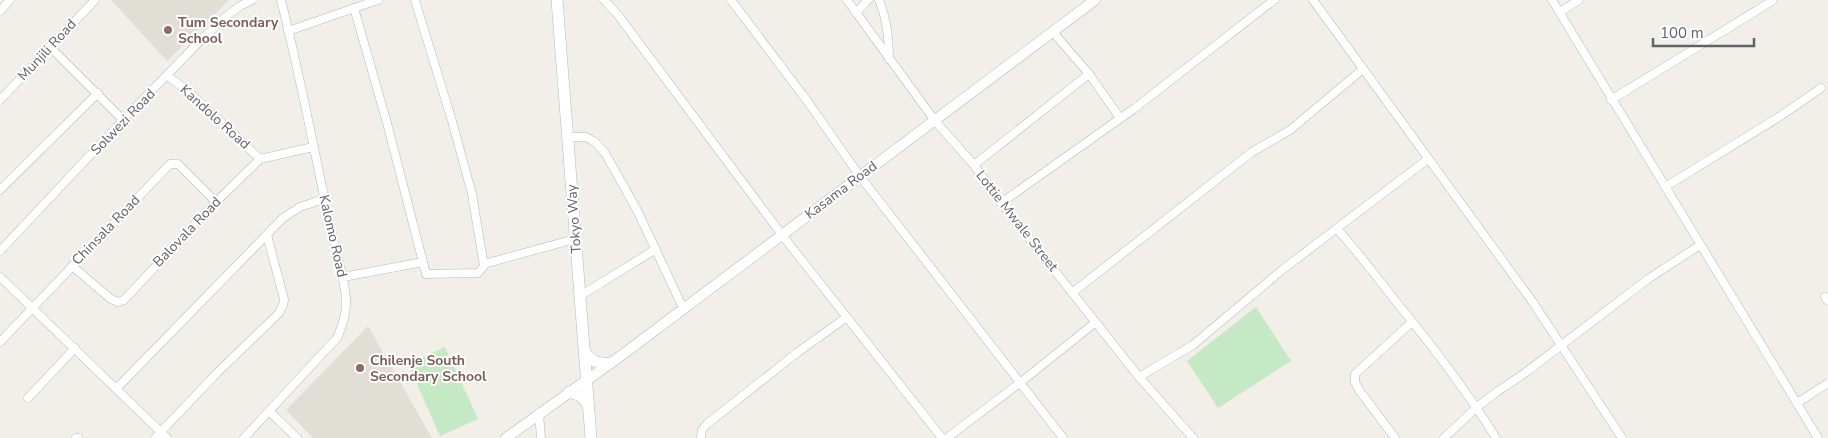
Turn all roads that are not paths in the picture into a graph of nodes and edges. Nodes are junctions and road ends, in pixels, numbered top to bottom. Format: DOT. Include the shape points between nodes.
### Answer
graph roads {
  1 [pos="10,0"];
  2 [pos="252,0"];
  3 [pos="281,0"];
  4 [pos="378,0"];
  5 [pos="415,0"];
  6 [pos="557,0"];
  7 [pos="604,0"];
  8 [pos="731,0"];
  9 [pos="847,0"];
  10 [pos="868,0"];
  11 [pos="879,0"];
  12 [pos="1095,0"];
  13 [pos="1274,0"];
  14 [pos="1313,0"];
  15 [pos="1552,0"];
  16 [pos="1579,0"];
  17 [pos="91,1"];
  18 [pos="1772,1"];
  19 [pos="354,8"];
  20 [pos="0,10"];
  21 [pos="1560,12"];
  22 [pos="856,13"];
  23 [pos="288,31"];
  24 [pos="1052,31"];
  25 [pos="50,47"];
  26 [pos="889,59"];
  27 [pos="1363,69"];
  28 [pos="1089,74"];
  29 [pos="168,76"];
  30 [pos="1822,88"];
  31 [pos="98,93"];
  32 [pos="0,100"];
  33 [pos="1612,100"];
  34 [pos="1120,118"];
  35 [pos="123,120"];
  36 [pos="935,121"];
  37 [pos="568,137"];
  38 [pos="313,148"];
  39 [pos="260,159"];
  40 [pos="1428,159"];
  41 [pos="974,165"];
  42 [pos="859,175"];
  43 [pos="1665,187"];
  44 [pos="0,190"];
  45 [pos="324,199"];
  46 [pos="216,202"];
  47 [pos="1001,203"];
  48 [pos="1337,229"];
  49 [pos="267,235"];
  50 [pos="782,235"];
  51 [pos="575,239"];
  52 [pos="1700,245"];
  53 [pos="656,250"];
  54 [pos="0,251"];
  55 [pos="423,262"];
  56 [pos="484,264"];
  57 [pos="72,266"];
  58 [pos="0,277"];
  59 [pos="343,277"];
  60 [pos="1072,293"];
  61 [pos="580,296"];
  62 [pos="33,308"];
  63 [pos="684,308"];
  64 [pos="848,317"];
  65 [pos="1096,322"];
  66 [pos="1412,322"];
  67 [pos="0,342"];
  68 [pos="1562,346"];
  69 [pos="75,348"];
  70 [pos="585,352"];
  71 [pos="610,363"];
  72 [pos="1140,376"];
  73 [pos="587,379"];
  74 [pos="1021,382"];
  75 [pos="1828,384"];
  76 [pos="117,388"];
  77 [pos="569,392"];
  78 [pos="28,398"];
  79 [pos="1797,403"];
  80 [pos="588,406"];
  81 [pos="1477,407"];
  82 [pos="270,412"];
  83 [pos="539,413"];
  84 [pos="158,435"];
  85 [pos="167,438"];
  86 [pos="244,438"];
  87 [pos="297,438"];
  88 [pos="506,438"];
  89 [pos="542,438"];
  90 [pos="591,438"];
  91 [pos="701,438"];
  92 [pos="942,438"];
  93 [pos="947,438"];
  94 [pos="1063,438"];
  95 [pos="1193,438"];
  96 [pos="1395,438"];
  97 [pos="1444,438"];
  98 [pos="1496,438"];
  99 [pos="1622,438"];
  100 [pos="1818,438"];
  1 -- 20 [label="street"];
  2 -- 29 [label="street, Solwezi Road" via="223,19"];
  3 -- 23 [label="street, Kalomo Road"];
  4 -- 19 [label="street"];
  5 -- 56 [label="street" via="474,201"];
  6 -- 37 [label="main road, Tokyo Way"];
  7 -- 50 [label="street" via="692,112"];
  8 -- 42 [label="street"];
  9 -- 22 [label="street, Lottie Mwale Street"];
  10 -- 22 [label="street"];
  11 -- 26 [label="street" via="890,39"];
  12 -- 24 [label="street, Kasama Road"];
  13 -- 34 [label="street"];
  14 -- 27 [label="street"];
  15 -- 21 [label="street"];
  16 -- 21 [label="street"];
  17 -- 25 [label="street, Munjili Road"];
  18 -- 33 [label="street"];
  19 -- 23 [label="street"];
  19 -- 55 [label="street" via="388,123"];
  21 -- 33 [label="street"];
  22 -- 26 [label="street, Lottie Mwale Street"];
  23 -- 38 [label="street, Kalomo Road"];
  24 -- 28 [label="street"];
  24 -- 36 [label="street, Kasama Road"];
  25 -- 31 [label="street"];
  25 -- 32 [label="street, Munjili Road"];
  26 -- 36 [label="street, Lottie Mwale Street"];
  27 -- 40 [label="street"];
  27 -- 60 [label="street" via="1290,130 1252,152"];
  28 -- 34 [label="street"];
  28 -- 41 [label="street"];
  29 -- 35 [label="street, Solwezi Road"];
  29 -- 39 [label="street, Kandolo Road" via="190,92"];
  30 -- 43 [label="street"];
  31 -- 35 [label="street"];
  31 -- 44 [label="street"];
  33 -- 43 [label="street"];
  34 -- 47 [label="street"];
  35 -- 54 [label="street, Solwezi Road"];
  36 -- 41 [label="street, Lottie Mwale Street"];
  36 -- 42 [label="street, Kasama Road"];
  37 -- 51 [label="main road, Tokyo Way"];
  37 -- 53 [label="street" via="586,137 605,154"];
  38 -- 39 [label="street"];
  38 -- 45 [label="street, Kalomo Road"];
  39 -- 46 [label="street, Balovala Road"];
  40 -- 48 [label="street"];
  40 -- 68 [label="street"];
  41 -- 47 [label="street, Lottie Mwale Street"];
  42 -- 50 [label="street, Kasama Road"];
  42 -- 74 [label="street"];
  43 -- 52 [label="street"];
  45 -- 49 [label="street" via="292,212"];
  45 -- 59 [label="street, Kalomo Road"];
  46 -- 57 [label="street, Balovala Road" via="124,300 111,299"];
  46 -- 57 [label="street, Chinsala Road" via="178,164 170,164"];
  47 -- 60 [label="street, Lottie Mwale Street"];
  48 -- 66 [label="street"];
  48 -- 72 [label="street" via="1282,270 1193,345"];
  49 -- 76 [label="street"];
  49 -- 84 [label="street" via="284,299 279,313"];
  50 -- 63 [label="street, Kasama Road"];
  50 -- 64 [label="street"];
  51 -- 56 [label="street"];
  51 -- 61 [label="main road, Tokyo Way"];
  52 -- 68 [label="street" via="1648,279"];
  52 -- 79 [label="street"];
  53 -- 61 [label="street"];
  53 -- 63 [label="street"];
  55 -- 56 [label="street" via="426,274 478,273"];
  55 -- 59 [label="street"];
  57 -- 62 [label="street, Chinsala Road"];
  58 -- 62 [label="street"];
  59 -- 82 [label="street, Kalomo Road" via="344,323 337,338"];
  60 -- 65 [label="street, Lottie Mwale Street"];
  61 -- 70 [label="main road, Tokyo Way"];
  62 -- 67 [label="street, Chinsala Road"];
  62 -- 69 [label="street"];
  63 -- 71 [label="street, Kasama Road"];
  64 -- 91 [label="street" via="707,424"];
  64 -- 92 [label="street"];
  65 -- 72 [label="street, Lottie Mwale Street"];
  65 -- 74 [label="street"];
  66 -- 81 [label="street"];
  66 -- 96 [label="street" via="1355,374 1359,390"];
  68 -- 81 [label="street"];
  68 -- 99 [label="street"];
  69 -- 76 [label="street"];
  69 -- 78 [label="street"];
  70 -- 71 [label="main road" via="600,364"];
  70 -- 73 [label="main road, Tokyo Way"];
  71 -- 73 [label="street, Kasama Road"];
  72 -- 95 [label="street, Lottie Mwale Street"];
  73 -- 77 [label="street, Kasama Road"];
  73 -- 80 [label="main road, Tokyo Way"];
  74 -- 93 [label="street"];
  74 -- 94 [label="street"];
  75 -- 79 [label="street"];
  76 -- 84 [label="street"];
  77 -- 80 [label="main road" via="584,398"];
  77 -- 83 [label="street, Kasama Road"];
  79 -- 100 [label="street"];
  80 -- 90 [label="main road, Tokyo Way"];
  81 -- 97 [label="street"];
  81 -- 98 [label="street"];
  82 -- 86 [label="street, Kalomo Road"];
  82 -- 87 [label="street"];
  83 -- 88 [label="street, Kasama Road"];
  83 -- 89 [label="street"];
  84 -- 85 [label="street"];
}
